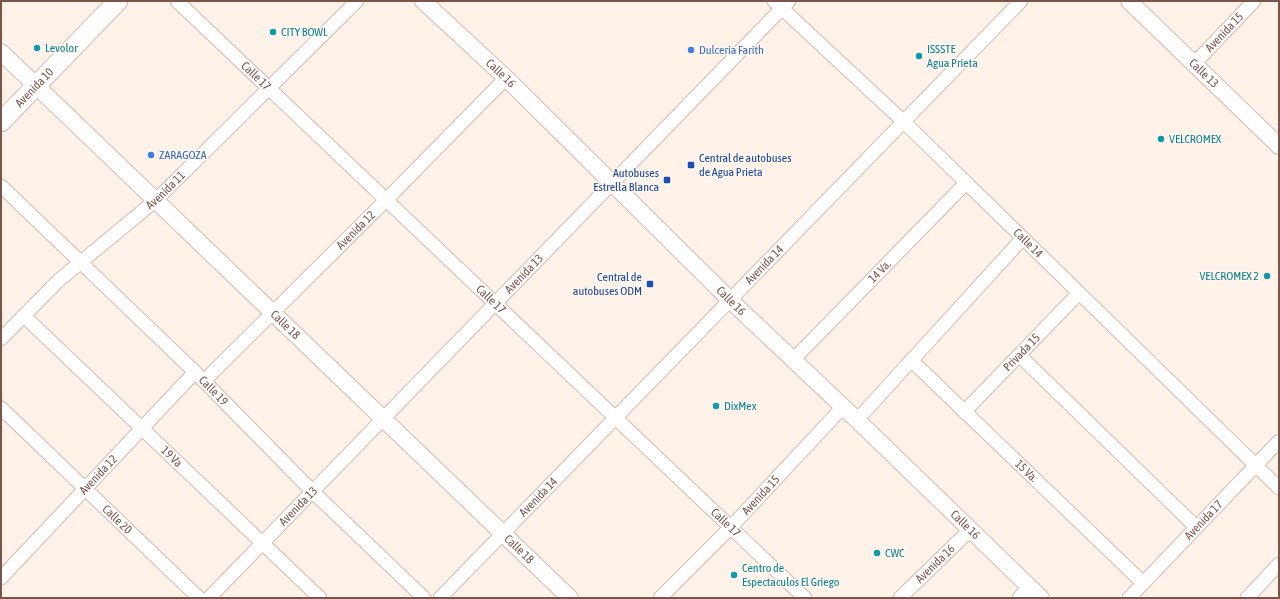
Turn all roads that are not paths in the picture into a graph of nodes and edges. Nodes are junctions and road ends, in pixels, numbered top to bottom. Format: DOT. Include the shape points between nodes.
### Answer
graph roads {
  1 [pos="118,1"];
  2 [pos="177,1"];
  3 [pos="357,1"];
  4 [pos="423,1"];
  5 [pos="1021,1"];
  6 [pos="1129,1"];
  7 [pos="1254,1"];
  8 [pos="782,3"];
  9 [pos="1,52"];
  10 [pos="1194,64"];
  11 [pos="506,78"];
  12 [pos="36,86"];
  13 [pos="269,89"];
  14 [pos="1,122"];
  15 [pos="904,122"];
  16 [pos="1279,146"];
  17 [pos="612,183"];
  18 [pos="966,183"];
  19 [pos="1,186"];
  20 [pos="156,200"];
  21 [pos="385,200"];
  22 [pos="1023,238"];
  23 [pos="80,261"];
  24 [pos="1079,293"];
  25 [pos="731,301"];
  26 [pos="496,304"];
  27 [pos="273,312"];
  28 [pos="24,316"];
  29 [pos="1,339"];
  30 [pos="1019,355"];
  31 [pos="793,360"];
  32 [pos="911,360"];
  33 [pos="199,376"];
  34 [pos="843,407"];
  35 [pos="1,408"];
  36 [pos="964,412"];
  37 [pos="616,418"];
  38 [pos="383,420"];
  39 [pos="857,420"];
  40 [pos="141,429"];
  41 [pos="1279,441"];
  42 [pos="1256,465"];
  43 [pos="1279,488"];
  44 [pos="86,490"];
  45 [pos="313,492"];
  46 [pos="1196,526"];
  47 [pos="731,527"];
  48 [pos="970,530"];
  49 [pos="503,534"];
  50 [pos="262,544"];
  51 [pos="1279,564"];
  52 [pos="1,578"];
  53 [pos="1142,582"];
  54 [pos="1030,594"];
  55 [pos="199,598"];
  56 [pos="210,598"];
  57 [pos="320,598"];
  58 [pos="424,598"];
  59 [pos="440,598"];
  60 [pos="570,598"];
  61 [pos="660,598"];
  62 [pos="805,598"];
  63 [pos="900,598"];
  64 [pos="1129,598"];
  65 [pos="1247,598"];
  1 -- 12 [label="main road, Avenida 10"];
  2 -- 13 [label="street, Calle 17"];
  3 -- 13 [label="street, Avenida 11"];
  4 -- 11 [label="street, Calle 16"];
  5 -- 15 [label="street, Avenida 14"];
  6 -- 10 [label="street, Calle 13"];
  7 -- 10 [label="street, Avenida 15"];
  8 -- 15 [label="street, Calle 14"];
  8 -- 17 [label="street, Avenida 13"];
  9 -- 12 [label="street, Calle 18"];
  10 -- 16 [label="street, Calle 13"];
  11 -- 17 [label="street, Calle 16"];
  11 -- 21 [label="street, Avenida 12"];
  12 -- 14 [label="main road, Avenida 10"];
  12 -- 20 [label="street, Calle 18"];
  13 -- 20 [label="street, Avenida 11"];
  13 -- 21 [label="street, Calle 17"];
  15 -- 18 [label="street, Calle 14"];
  15 -- 25 [label="street, Avenida 14"];
  17 -- 25 [label="street, Calle 16"];
  17 -- 26 [label="street, Avenida 13"];
  18 -- 22 [label="street, Calle 14"];
  18 -- 31 [label="street, 14 Va."];
  19 -- 23 [label="street, Calle 19"];
  20 -- 23 [label="street, Avenida 11"];
  20 -- 27 [label="street, Calle 18"];
  21 -- 26 [label="street, Calle 17"];
  21 -- 27 [label="street, Avenida 12"];
  22 -- 24 [label="street, Calle 14"];
  22 -- 32 [label="street"];
  23 -- 28 [label="street, Avenida 11"];
  23 -- 33 [label="street, Calle 19"];
  24 -- 30 [label="street, Privada 15"];
  24 -- 42 [label="street, Calle 14"];
  25 -- 31 [label="street, Calle 16"];
  25 -- 37 [label="street, Avenida 14"];
  26 -- 37 [label="street, Calle 17"];
  26 -- 38 [label="street, Avenida 13"];
  27 -- 33 [label="street, Avenida 12"];
  27 -- 38 [label="street, Calle 18"];
  28 -- 29 [label="street, Avenida 11"];
  28 -- 40 [label="street, 19 Va"];
  30 -- 36 [label="street, Privada 15"];
  30 -- 46 [label="street"];
  31 -- 34 [label="street, Calle 16"];
  32 -- 36 [label="street, 15 Va."];
  32 -- 39 [label="street"];
  33 -- 40 [label="street, Avenida 12"];
  33 -- 45 [label="street, Calle 19"];
  34 -- 39 [label="street, Calle 16"];
  34 -- 47 [label="street, Avenida 15"];
  35 -- 44 [label="street, Calle 20"];
  36 -- 53 [label="street, 15 Va."];
  37 -- 47 [label="street, Calle 17"];
  37 -- 49 [label="street, Avenida 14"];
  38 -- 45 [label="street, Avenida 13"];
  38 -- 49 [label="street, Calle 18"];
  39 -- 48 [label="street, Calle 16"];
  40 -- 44 [label="street, Avenida 12"];
  40 -- 50 [label="street, 19 Va"];
  41 -- 42 [label="street, Avenida 17"];
  42 -- 43 [label="street, Calle 14"];
  42 -- 46 [label="street, Avenida 17"];
  44 -- 52 [label="street, Avenida 12"];
  44 -- 55 [label="street, Calle 20"];
  45 -- 50 [label="street, Avenida 13"];
  45 -- 58 [label="street, Calle 19"];
  46 -- 53 [label="street, Avenida 17"];
  47 -- 61 [label="street, Avenida 15"];
  47 -- 62 [label="street, Calle 17"];
  48 -- 54 [label="street, Calle 16"];
  48 -- 63 [label="street, Avenida 16"];
  49 -- 59 [label="street, Avenida 14"];
  49 -- 60 [label="street, Calle 18"];
  50 -- 56 [label="street, Avenida 13"];
  50 -- 57 [label="street, 19 Va"];
  51 -- 65 [label="street"];
  53 -- 64 [label="street, Avenida 17"];
}
